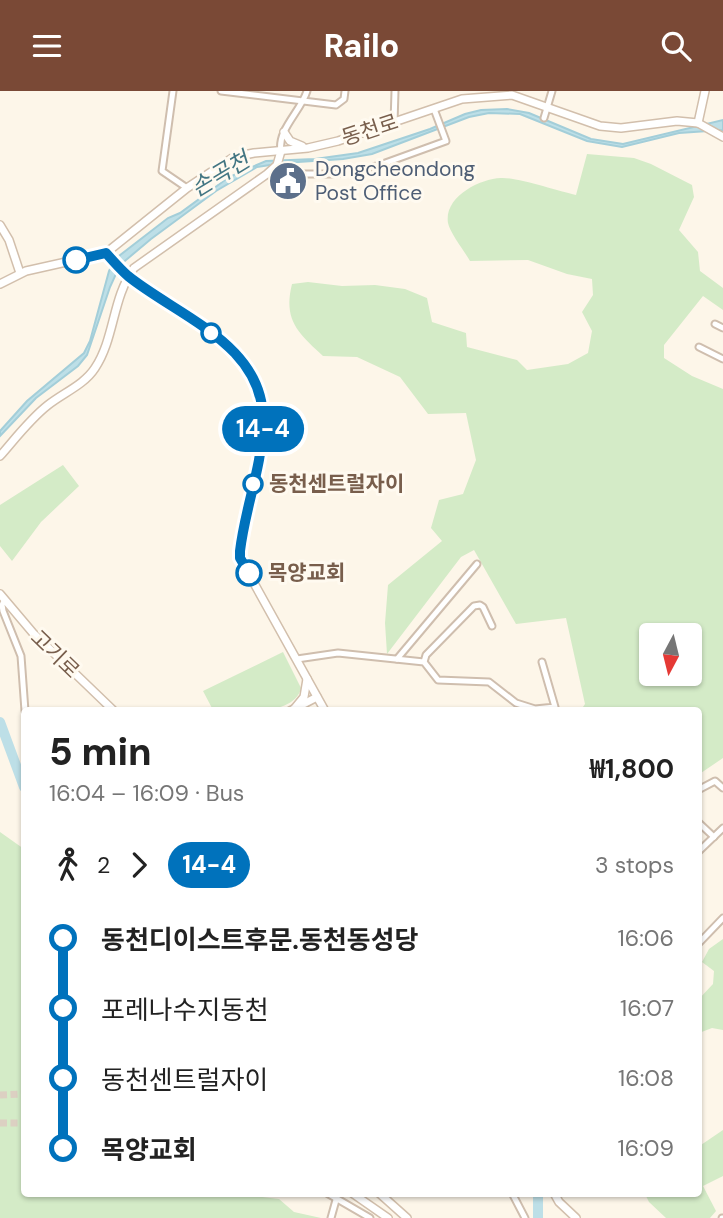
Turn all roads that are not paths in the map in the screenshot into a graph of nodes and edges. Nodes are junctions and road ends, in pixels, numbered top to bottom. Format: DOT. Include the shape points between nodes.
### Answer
graph roads {
  1 [pos="173,91"];
  2 [pos="220,91"];
  3 [pos="307,91"];
  4 [pos="345,91"];
  5 [pos="395,91"];
  6 [pos="552,91"];
  7 [pos="705,91"];
  8 [pos="303,101"];
  9 [pos="549,108"];
  10 [pos="434,109"];
  11 [pos="544,118"];
  12 [pos="394,123"];
  13 [pos="698,123"];
  14 [pos="284,132"];
  15 [pos="722,137"];
  16 [pos="308,148"];
  17 [pos="281,151"];
  18 [pos="270,172"];
  19 [pos="187,188"];
  20 [pos="0,225"];
  21 [pos="108,255"];
  22 [pos="20,273"];
  23 [pos="128,276"];
  24 [pos="0,284"];
  25 [pos="715,324"];
  26 [pos="723,328"];
  27 [pos="699,347"];
  28 [pos="723,359"];
  29 [pos="0,456"];
  30 [pos="477,563"];
  31 [pos="2,598"];
  32 [pos="492,626"];
  33 [pos="297,659"];
  34 [pos="397,659"];
  35 [pos="424,662"];
  36 [pos="542,662"];
  37 [pos="307,679"];
  38 [pos="317,697"];
  39 [pos="25,707"];
  40 [pos="110,707"];
  41 [pos="294,707"];
  42 [pos="296,707"];
  43 [pos="323,707"];
  44 [pos="529,707"];
  45 [pos="555,707"];
  46 [pos="702,788"];
  47 [pos="723,788"];
  48 [pos="702,826"];
  49 [pos="723,828"];
  50 [pos="714,837"];
  51 [pos="702,848"];
  52 [pos="723,918"];
  53 [pos="702,940"];
  54 [pos="332,1197"];
  55 [pos="358,1197"];
  56 [pos="383,1197"];
  57 [pos="514,1197"];
  58 [pos="556,1197"];
  59 [pos="336,1200"];
  60 [pos="331,1218"];
  61 [pos="370,1218"];
  62 [pos="388,1218"];
  63 [pos="407,1218"];
  64 [pos="524,1218"];
  65 [pos="576,1218"];
  1 -- 19 [label="street" via="162,171"];
  2 -- 8 [label="street"];
  3 -- 8 [label="street"];
  4 -- 8 [label="street" via="336,105"];
  5 -- 12 [label="street"];
  6 -- 9 [label="street"];
  7 -- 13 [label="street"];
  8 -- 14 [label="street"];
  9 -- 10 [label="street, 동천로" via="512,95 462,99"];
  9 -- 11 [label="street"];
  9 -- 13 [label="street, 동천로" via="611,128"];
  10 -- 12 [label="street, 동천로"];
  10 -- 18 [label="street" via="446,141 377,166 335,174 288,174 280,179"];
  12 -- 16 [label="street, 동천로"];
  13 -- 15 [label="street, 동천로"];
  14 -- 16 [label="street" via="295,145"];
  14 -- 17 [label="street"];
  16 -- 17 [label="street, 동천로"];
  17 -- 18 [label="street"];
  17 -- 19 [label="street, 동천로" via="234,157"];
  18 -- 23 [label="street"];
  19 -- 21 [label="street, 동천로"];
  20 -- 22 [label="street"];
  21 -- 22 [label="street, 동천로"];
  21 -- 23 [label="street"];
  22 -- 24 [label="street, 동천로"];
  23 -- 29 [label="street" via="96,367 46,406"];
  23 -- 33 [label="street" via="225,345 257,384 262,436 240,558"];
  25 -- 26 [label="street"];
  27 -- 28 [label="street"];
  30 -- 34 [label="street"];
  31 -- 39 [label="street" via="21,656"];
  31 -- 40 [label="street, 고기로"];
  32 -- 35 [label="street" via="482,607 474,607"];
  33 -- 34 [label="street" via="338,653"];
  33 -- 37 [label="street"];
  34 -- 35 [label="street"];
  35 -- 44 [label="street" via="438,680 489,682"];
  36 -- 45 [label="street"];
  37 -- 38 [label="street"];
  37 -- 41 [label="street" via="304,697"];
  38 -- 42 [label="street"];
  38 -- 43 [label="street"];
  46 -- 47 [label="street" via="715,781"];
  48 -- 50 [label="street"];
  49 -- 50 [label="street"];
  50 -- 51 [label="street"];
  52 -- 53 [label="street"];
  54 -- 59 [label="street"];
  55 -- 62 [label="street"];
  56 -- 63 [label="street"];
  57 -- 64 [label="street"];
  58 -- 65 [label="street"];
  59 -- 60 [label="street"];
  59 -- 61 [label="street"];
}
